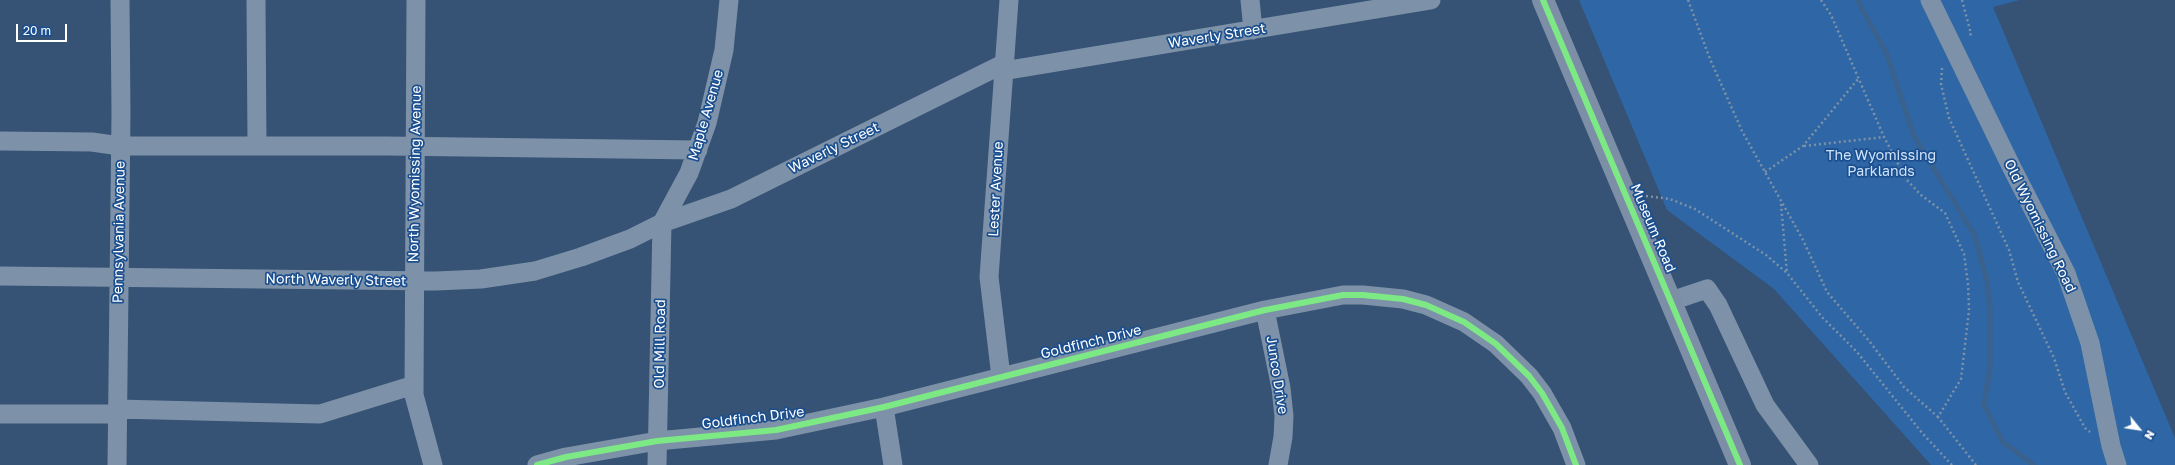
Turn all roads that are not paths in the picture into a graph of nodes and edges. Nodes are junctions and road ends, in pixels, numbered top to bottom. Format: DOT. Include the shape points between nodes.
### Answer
graph roads {
  1 [pos="120,0"];
  2 [pos="256,0"];
  3 [pos="416,0"];
  4 [pos="729,0"];
  5 [pos="1010,0"];
  6 [pos="1250,0"];
  7 [pos="1432,0"];
  8 [pos="1543,0"];
  9 [pos="1930,0"];
  10 [pos="1253,30"];
  11 [pos="1003,68"];
  12 [pos="0,141"];
  13 [pos="120,146"];
  14 [pos="257,146"];
  15 [pos="415,147"];
  16 [pos="698,150"];
  17 [pos="662,223"];
  18 [pos="0,276"];
  19 [pos="118,277"];
  20 [pos="414,281"];
  21 [pos="1671,301"];
  22 [pos="1265,310"];
  23 [pos="1001,377"];
  24 [pos="414,385"];
  25 [pos="884,407"];
  26 [pos="117,412"];
  27 [pos="0,414"];
  28 [pos="657,441"];
  29 [pos="116,465"];
  30 [pos="433,465"];
  31 [pos="537,465"];
  32 [pos="658,465"];
  33 [pos="893,465"];
  34 [pos="1278,465"];
  35 [pos="1576,465"];
  36 [pos="1740,465"];
  37 [pos="1809,465"];
  38 [pos="2117,465"];
  1 -- 13 [label="street, Pennsylvania Avenue"];
  2 -- 14 [label="street"];
  3 -- 15 [label="street, North Wyomissing Avenue"];
  4 -- 16 [label="street, Maple Avenue" via="724,50"];
  5 -- 11 [label="street, Lester Avenue"];
  6 -- 10 [label="street"];
  7 -- 10 [label="street, Waverly Street"];
  8 -- 21 [label="main road, Museum Road"];
  9 -- 38 [label="street, Old Wyomissing Road" via="2072,290 2090,343"];
  10 -- 11 [label="street, Waverly Street"];
  11 -- 17 [label="street, Waverly Street" via="731,199"];
  11 -- 23 [label="street, Lester Avenue" via="990,276"];
  12 -- 13 [label="street" via="92,142"];
  13 -- 14 [label="street"];
  13 -- 19 [label="street, Pennsylvania Avenue"];
  14 -- 15 [label="street"];
  15 -- 16 [label="street"];
  15 -- 20 [label="street, North Wyomissing Avenue"];
  16 -- 17 [label="street, Maple Avenue" via="689,173"];
  17 -- 20 [label="street, North Waverly Street" via="588,255 535,271 481,279"];
  17 -- 28 [label="street, Old Mill Road"];
  18 -- 19 [label="street, North Waverly Street"];
  19 -- 20 [label="street, North Waverly Street"];
  19 -- 26 [label="street, Pennsylvania Avenue"];
  20 -- 24 [label="street, North Wyomissing Avenue"];
  21 -- 36 [label="main road, Museum Road"];
  21 -- 37 [label="street" via="1707,289 1718,305 1766,404"];
  22 -- 23 [label="street, Goldfinch Drive"];
  22 -- 34 [label="street, Junco Drive" via="1284,416"];
  22 -- 35 [label="street, Goldfinch Drive" via="1343,295 1363,295 1403,299 1426,305 1464,322 1496,344 1529,376 1556,416"];
  23 -- 25 [label="street, Goldfinch Drive"];
  24 -- 26 [label="street" via="320,414"];
  24 -- 30 [label="street, North Wyomissing Avenue" via="418,414"];
  25 -- 28 [label="street, Goldfinch Drive" via="776,430"];
  25 -- 33 [label="street"];
  26 -- 27 [label="street"];
  26 -- 29 [label="street, Pennsylvania Avenue"];
  28 -- 31 [label="street, Goldfinch Drive" via="566,457"];
  28 -- 32 [label="street, Old Mill Road"];
}
